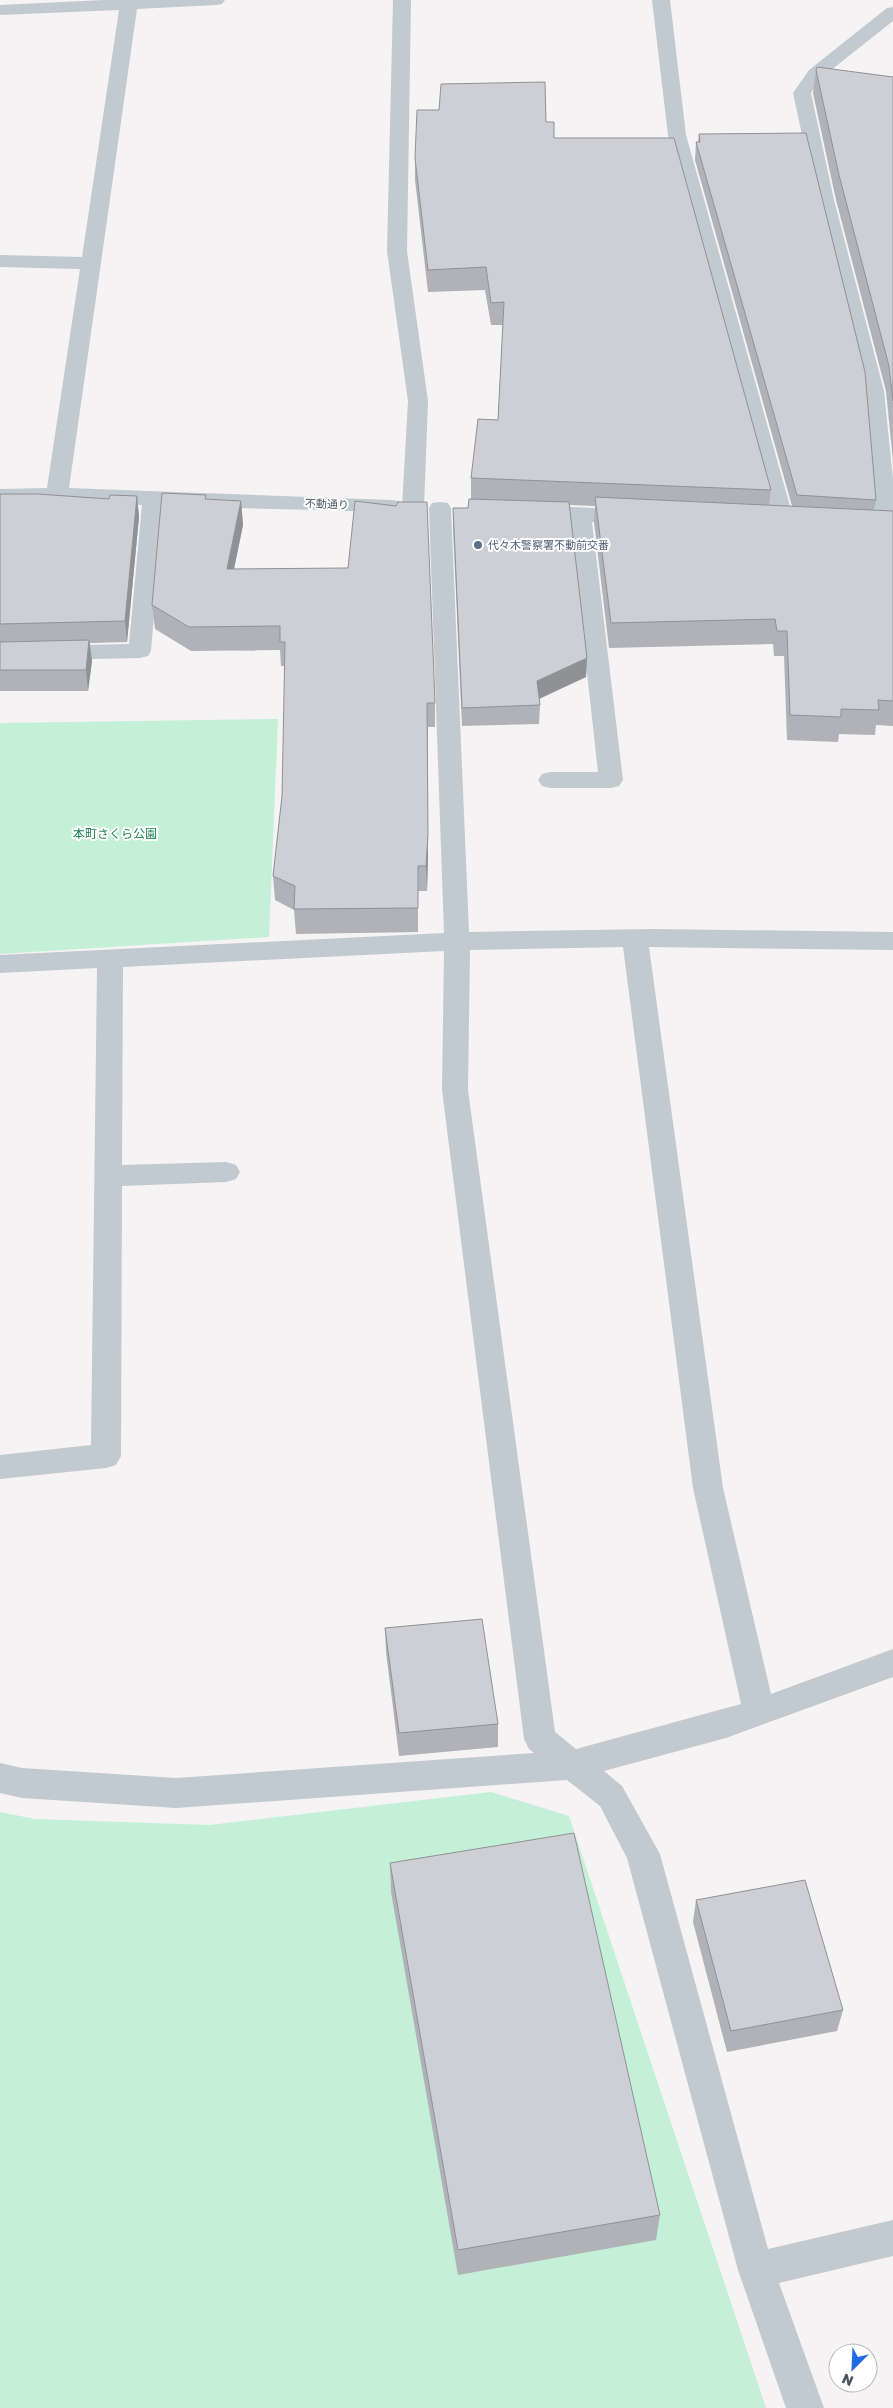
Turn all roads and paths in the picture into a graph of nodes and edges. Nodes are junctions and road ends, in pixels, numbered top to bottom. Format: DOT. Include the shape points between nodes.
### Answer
graph roads {
  1 [pos="216,0"];
  2 [pos="402,0"];
  3 [pos="660,0"];
  4 [pos="129,4"];
  5 [pos="0,10"];
  6 [pos="893,12"];
  7 [pos="0,261"];
  8 [pos="91,263"];
  9 [pos="884,410"];
  10 [pos="57,494"];
  11 [pos="0,495"];
  12 [pos="152,499"];
  13 [pos="413,507"];
  14 [pos="510,511"];
  15 [pos="580,514"];
  16 [pos="648,517"];
  17 [pos="784,524"];
  18 [pos="883,528"];
  19 [pos="0,654"];
  20 [pos="550,780"];
  21 [pos="636,938"];
  22 [pos="457,941"];
  23 [pos="893,941"];
  24 [pos="110,958"];
  25 [pos="0,964"];
  26 [pos="226,1172"];
  27 [pos="108,1176"];
  28 [pos="0,1467"];
  29 [pos="893,1663"];
  30 [pos="759,1712"];
  31 [pos="570,1765"];
  32 [pos="0,1778"];
  33 [pos="893,2238"];
  34 [pos="756,2270"];
  35 [pos="805,2408"];
  1 -- 4 [label="street"];
  2 -- 13 [label="street" via="398,252 418,401"];
  3 -- 17 [label="street" via="677,135"];
  4 -- 5 [label="street"];
  4 -- 8 [label="street"];
  6 -- 9 [label="street" via="816,74 802,93 824,200 874,391"];
  7 -- 8 [label="street"];
  8 -- 10 [label="street"];
  9 -- 18 [label="street"];
  10 -- 11 [label="street, 不動通り"];
  10 -- 12 [label="street, 不動通り"];
  12 -- 13 [label="street, 不動通り"];
  12 -- 19 [label="street" via="140,651"];
  13 -- 22 [label="street, 不動通り" via="450,509"];
  14 -- 15 [label="street"];
  15 -- 16 [label="street"];
  15 -- 20 [label="street" via="611,780"];
  21 -- 22 [label="street"];
  21 -- 23 [label="street"];
  21 -- 30 [label="street" via="708,1488"];
  22 -- 24 [label="street"];
  22 -- 31 [label="street" via="455,1090 540,1739"];
  24 -- 25 [label="street"];
  24 -- 27 [label="street"];
  26 -- 27 [label="street"];
  27 -- 28 [label="street" via="106,1456"];
  29 -- 30 [label="street"];
  30 -- 31 [label="street" via="726,1724"];
  31 -- 32 [label="street" via="176,1793 22,1783"];
  31 -- 34 [label="street" via="611,1796 643,1854"];
  33 -- 34 [label="street"];
  34 -- 35 [label="street"];
}
